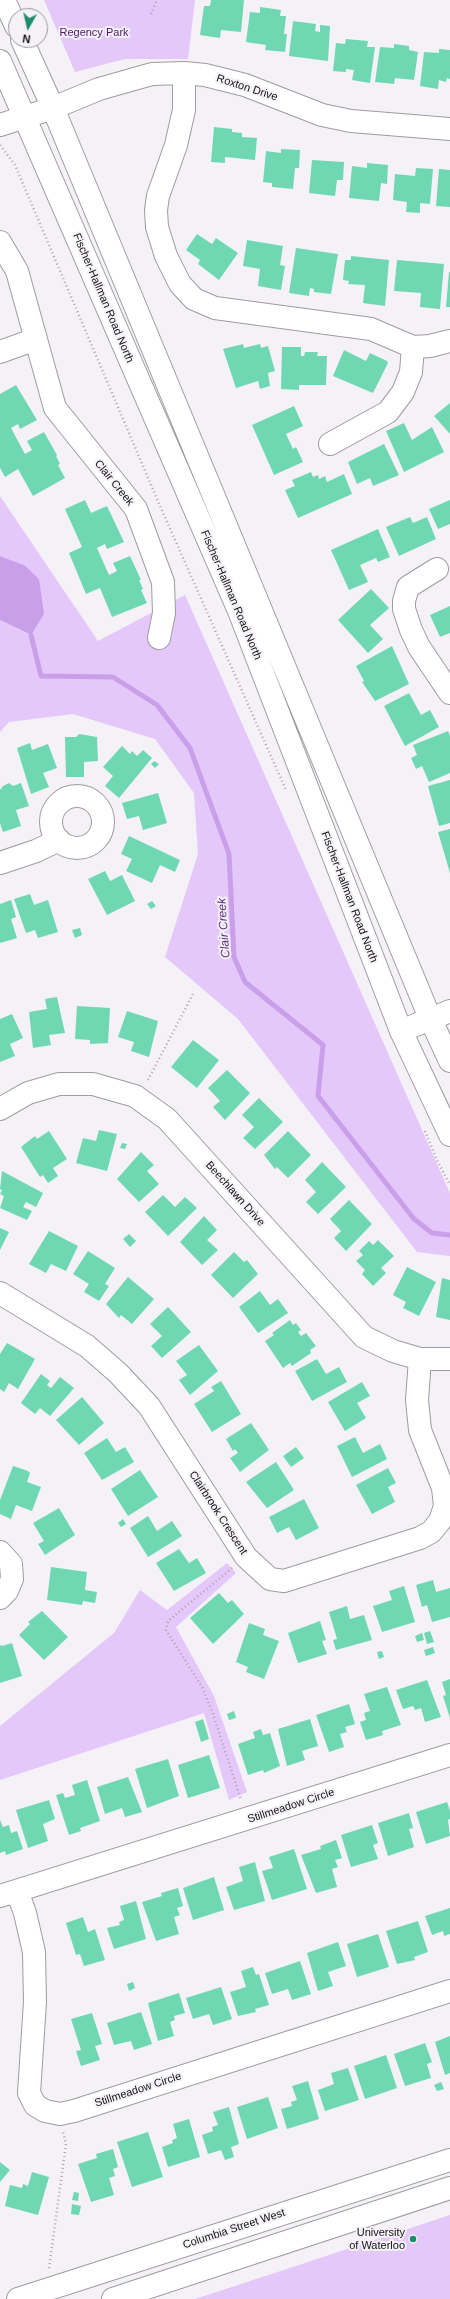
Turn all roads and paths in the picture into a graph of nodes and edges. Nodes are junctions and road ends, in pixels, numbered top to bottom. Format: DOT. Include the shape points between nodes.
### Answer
graph roads {
  1 [pos="157,0"];
  2 [pos="151,14"];
  3 [pos="26,48"];
  4 [pos="0,60"];
  5 [pos="184,73"];
  6 [pos="53,108"];
  7 [pos="24,117"];
  8 [pos="0,125"];
  9 [pos="450,129"];
  10 [pos="0,145"];
  11 [pos="0,242"];
  12 [pos="36,339"];
  13 [pos="450,341"];
  14 [pos="413,347"];
  15 [pos="0,352"];
  16 [pos="330,444"];
  17 [pos="437,569"];
  18 [pos="159,638"];
  19 [pos="450,693"];
  20 [pos="288,796"];
  21 [pos="59,840"];
  22 [pos="0,863"];
  23 [pos="193,994"];
  24 [pos="450,1011"];
  25 [pos="430,1018"];
  26 [pos="401,1031"];
  27 [pos="450,1061"];
  28 [pos="148,1080"];
  29 [pos="0,1109"];
  30 [pos="422,1124"];
  31 [pos="450,1135"];
  32 [pos="450,1185"];
  33 [pos="0,1293"];
  34 [pos="420,1359"];
  35 [pos="450,1359"];
  36 [pos="0,1552"];
  37 [pos="246,1556"];
  38 [pos="0,1598"];
  39 [pos="450,1755"];
  40 [pos="245,1820"];
  41 [pos="8,1894"];
  42 [pos="450,1991"];
  43 [pos="60,2114"];
  44 [pos="450,2160"];
  45 [pos="450,2188"];
  46 [pos="48,2268"];
  47 [pos="18,2299"];
  48 [pos="113,2299"];
  1 -- 2 [label="path"];
  3 -- 6 [label="main road, Fischer-Hallman Road North"];
  4 -- 7 [label="main road, Fischer-Hallman Road North"];
  5 -- 6 [label="main road, Roxton Drive" via="144,76 99,89"];
  5 -- 9 [label="main road, Roxton Drive" via="205,75 245,85 322,115 351,121"];
  5 -- 14 [label="main road" via="184,110 156,210 157,227 166,256 180,284 194,299 214,308 371,329"];
  6 -- 7 [label="main road, Roxton Drive"];
  6 -- 25 [label="main road, Fischer-Hallman Road North"];
  7 -- 8 [label="main road, Roxton Drive"];
  7 -- 26 [label="main road, Fischer-Hallman Road North" via="239,611"];
  10 -- 20 [label="path" via="14,165"];
  11 -- 12 [label="main road, Clair Creek" via="16,271"];
  12 -- 15 [label="main road"];
  12 -- 18 [label="main road, Clair Creek" via="55,408 136,509 163,582 164,613"];
  13 -- 14 [label="main road"];
  14 -- 16 [label="main road" via="411,372 403,392 388,412"];
  17 -- 19 [label="main road" via="408,587 404,608 410,630"];
  21 -- 22 [label="main road"];
  23 -- 28 [label="path"];
  24 -- 25 [label="main road"];
  25 -- 26 [label="main road"];
  25 -- 27 [label="main road, Fischer-Hallman Road North"];
  26 -- 31 [label="main road, Fischer-Hallman Road North"];
  29 -- 34 [label="main road, Beechlawn Drive" via="28,1093 59,1084 93,1084 135,1096 167,1119 364,1337 393,1351"];
  30 -- 32 [label="path"];
  33 -- 37 [label="main road, Clairbrook Crescent" via="87,1346 118,1373 144,1401"];
  34 -- 35 [label="main road, Beechlawn Drive"];
  34 -- 37 [label="main road, Clairbrook Crescent" via="417,1400 420,1430 443,1488 445,1506 440,1521 431,1532 420,1538 284,1581 270,1579"];
  36 -- 38 [label="main road" via="11,1564 12,1579 7,1591"];
  37 -- 40 [label="path" via="168,1621 166,1630 202,1688 213,1714"];
  39 -- 40 [label="main road, Stillmeadow Circle"];
  40 -- 41 [label="main road, Stillmeadow Circle"];
  41 -- 43 [label="main road, Stillmeadow Circle" via="25,1913 34,1952 35,2002 28,2077 29,2093 35,2105 45,2111"];
  42 -- 43 [label="main road, Stillmeadow Circle"];
  43 -- 46 [label="path" via="66,2144"];
  44 -- 47 [label="main road, Columbia Street West"];
  45 -- 48 [label="main road"];
}
